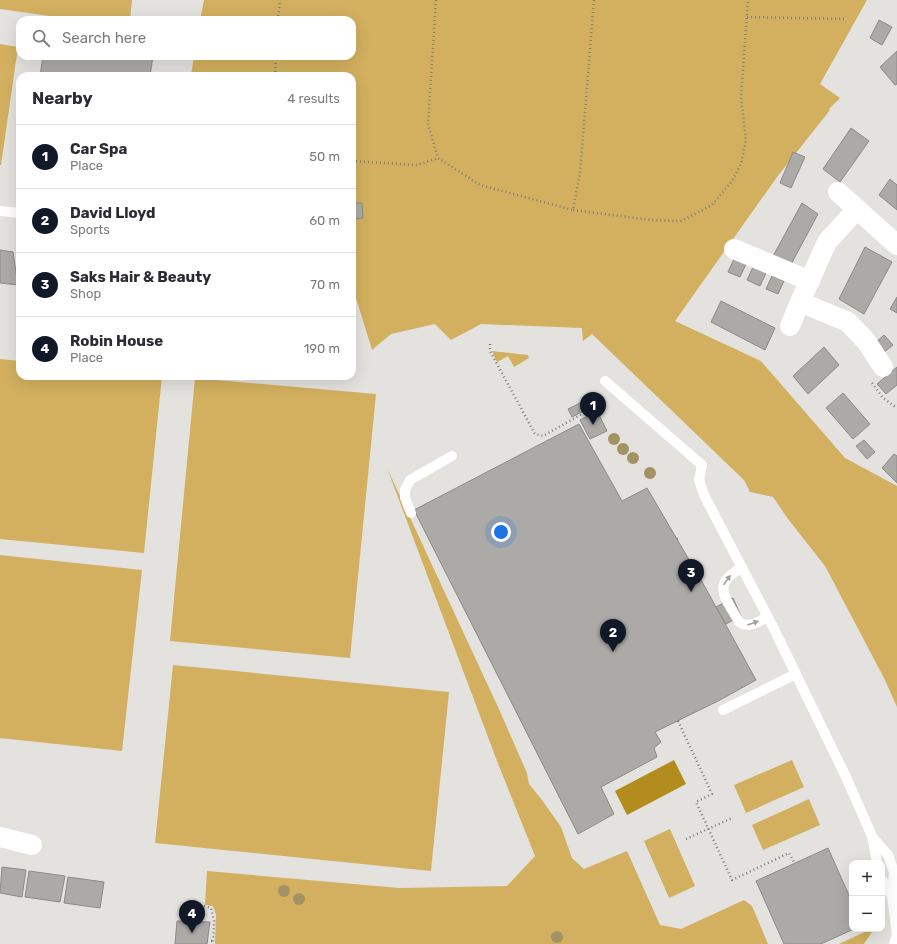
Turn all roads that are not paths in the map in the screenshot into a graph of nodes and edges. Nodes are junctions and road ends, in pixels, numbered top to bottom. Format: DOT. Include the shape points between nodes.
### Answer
graph roads {
  1 [pos="838,192"];
  2 [pos="857,208"];
  3 [pos="0,211"];
  4 [pos="16,213"];
  5 [pos="897,245"];
  6 [pos="734,249"];
  7 [pos="810,281"];
  8 [pos="800,302"];
  9 [pos="790,326"];
  10 [pos="883,367"];
  11 [pos="605,381"];
  12 [pos="452,456"];
  13 [pos="411,513"];
  14 [pos="742,568"];
  15 [pos="767,617"];
  16 [pos="796,674"];
  17 [pos="723,710"];
  18 [pos="872,836"];
  19 [pos="0,837"];
  20 [pos="32,845"];
  21 [pos="876,860"];
  22 [pos="885,885"];
  23 [pos="892,896"];
  24 [pos="894,944"];
  1 -- 2 [label="street"];
  2 -- 5 [label="street"];
  2 -- 7 [label="street" via="827,242"];
  3 -- 4 [label="lane"];
  6 -- 7 [label="street"];
  7 -- 8 [label="street"];
  8 -- 9 [label="street"];
  8 -- 10 [label="street" via="848,322 866,340"];
  11 -- 14 [label="lane" via="702,465 699,480 704,495"];
  12 -- 13 [label="lane" via="410,480 405,490 405,498"];
  14 -- 15 [label="lane"];
  14 -- 15 [label="lane" via="733,572 727,579 722,586 723,593 743,625 750,625"];
  15 -- 16 [label="lane"];
  16 -- 17 [label="lane"];
  16 -- 18 [label="lane"];
  18 -- 21 [label="lane"];
  18 -- 23 [label="lane" via="888,855 894,872"];
  19 -- 20 [label="street"];
  22 -- 23 [label="lane"];
  23 -- 24 [label="lane" via="897,935"];
}
